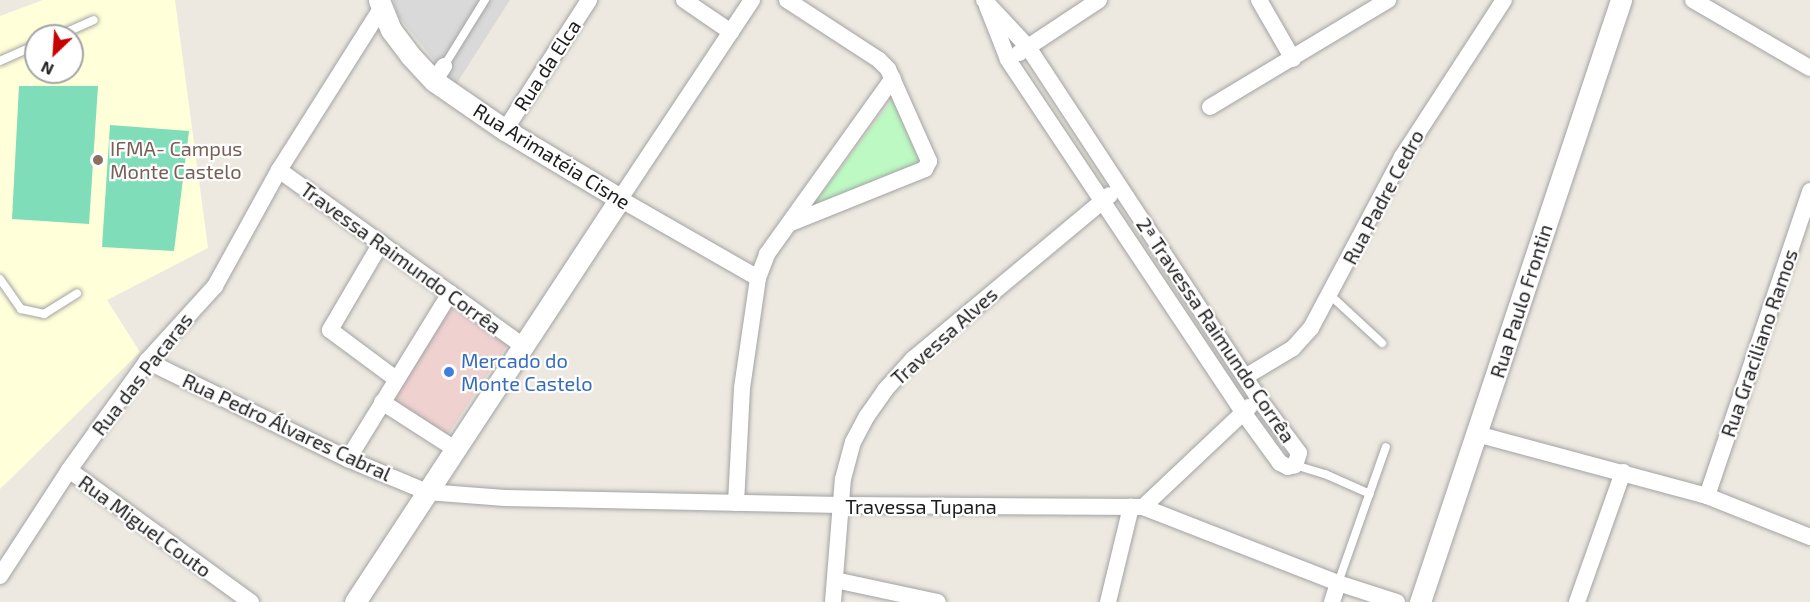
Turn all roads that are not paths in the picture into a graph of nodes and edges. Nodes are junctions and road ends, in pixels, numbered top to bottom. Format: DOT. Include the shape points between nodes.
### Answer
graph roads {
  1 [pos="485,0"];
  2 [pos="589,0"];
  3 [pos="684,0"];
  4 [pos="752,0"];
  5 [pos="787,0"];
  6 [pos="1099,0"];
  7 [pos="1259,0"];
  8 [pos="1388,0"];
  9 [pos="1504,0"];
  10 [pos="1621,0"];
  11 [pos="1693,0"];
  12 [pos="986,3"];
  13 [pos="380,4"];
  14 [pos="94,20"];
  15 [pos="84,24"];
  16 [pos="730,32"];
  17 [pos="1028,47"];
  18 [pos="24,50"];
  19 [pos="1008,59"];
  20 [pos="1293,59"];
  21 [pos="0,61"];
  22 [pos="1810,68"];
  23 [pos="439,74"];
  24 [pos="893,78"];
  25 [pos="1210,107"];
  26 [pos="505,130"];
  27 [pos="279,170"];
  28 [pos="1120,188"];
  29 [pos="1810,190"];
  30 [pos="620,199"];
  31 [pos="1103,201"];
  32 [pos="789,224"];
  33 [pos="381,243"];
  34 [pos="758,278"];
  35 [pos="0,279"];
  36 [pos="77,293"];
  37 [pos="450,293"];
  38 [pos="1330,295"];
  39 [pos="1382,343"];
  40 [pos="523,346"];
  41 [pos="147,361"];
  42 [pos="1245,377"];
  43 [pos="396,379"];
  44 [pos="1259,399"];
  45 [pos="382,402"];
  46 [pos="1243,412"];
  47 [pos="1477,434"];
  48 [pos="1386,447"];
  49 [pos="455,449"];
  50 [pos="348,459"];
  51 [pos="1295,465"];
  52 [pos="69,470"];
  53 [pos="1623,472"];
  54 [pos="428,492"];
  55 [pos="1370,494"];
  56 [pos="1707,496"];
  57 [pos="736,503"];
  58 [pos="841,505"];
  59 [pos="1137,507"];
  60 [pos="1810,537"];
  61 [pos="0,576"];
  62 [pos="835,580"];
  63 [pos="1338,583"];
  64 [pos="250,602"];
  65 [pos="355,602"];
  66 [pos="833,602"];
  67 [pos="938,602"];
  68 [pos="1108,602"];
  69 [pos="1332,602"];
  70 [pos="1398,602"];
  71 [pos="1420,602"];
  72 [pos="1577,602"];
  1 -- 23 [label="lane"];
  2 -- 26 [label="street, Rua da Elca"];
  3 -- 16 [label="street"];
  4 -- 16 [label="street"];
  5 -- 24 [label="street" via="879,60"];
  6 -- 17 [label="street"];
  7 -- 20 [label="street"];
  8 -- 20 [label="street"];
  9 -- 38 [label="street, Rua Padre Cedro" via="1402,157"];
  10 -- 47 [label="street, Rua Paulo Frontin"];
  11 -- 22 [label="street"];
  12 -- 17 [label="street, 2ª Travessa Raimundo Corrêa"];
  12 -- 19 [label="street, 2ª Travessa Raimundo Corrêa"];
  13 -- 23 [label="street, Rua Arimatéia Cisne" via="397,38"];
  13 -- 27 [label="street, Rua das Pacaras"];
  14 -- 15 [label="lane"];
  16 -- 30 [label="street"];
  17 -- 19 [label="street"];
  17 -- 28 [label="street, 2ª Travessa Raimundo Corrêa"];
  18 -- 21 [label="lane"];
  19 -- 31 [label="street, 2ª Travessa Raimundo Corrêa"];
  20 -- 25 [label="street"];
  23 -- 26 [label="street, Rua Arimatéia Cisne"];
  24 -- 32 [label="street"];
  24 -- 32 [label="street" via="926,151 928,165"];
  26 -- 30 [label="street, Rua Arimatéia Cisne"];
  27 -- 33 [label="street, Travessa Raimundo Corrêa"];
  27 -- 41 [label="street, Rua das Pacaras" via="215,286"];
  28 -- 31 [label="street, Travessa Alves"];
  28 -- 42 [label="street, 2ª Travessa Raimundo Corrêa"];
  29 -- 56 [label="street, Rua Graciliano Ramos"];
  30 -- 34 [label="street, Rua Arimatéia Cisne"];
  30 -- 40 [label="street"];
  31 -- 46 [label="street, 2ª Travessa Raimundo Corrêa"];
  31 -- 58 [label="street, Travessa Alves" via="913,359 885,390 853,442"];
  32 -- 34 [label="street" via="767,254"];
  33 -- 37 [label="street, Travessa Raimundo Corrêa"];
  33 -- 43 [label="street" via="330,330"];
  34 -- 57 [label="street" via="742,388"];
  35 -- 36 [label="lane" via="21,309 44,314"];
  37 -- 40 [label="street, Travessa Raimundo Corrêa"];
  37 -- 43 [label="street"];
  38 -- 39 [label="lane"];
  38 -- 42 [label="street, Rua Padre Cedro" via="1311,328 1293,348"];
  40 -- 49 [label="street"];
  41 -- 50 [label="street, Rua Pedro Álvares Cabral"];
  41 -- 52 [label="street, Rua das Pacaras"];
  42 -- 44 [label="street, 2ª Travessa Raimundo Corrêa"];
  43 -- 45 [label="street"];
  44 -- 46 [label="street"];
  44 -- 51 [label="street, 2ª Travessa Raimundo Corrêa" via="1299,453"];
  45 -- 49 [label="street"];
  45 -- 50 [label="street"];
  46 -- 51 [label="street, 2ª Travessa Raimundo Corrêa" via="1280,463"];
  46 -- 59 [label="street"];
  47 -- 53 [label="street"];
  47 -- 71 [label="street, Rua Paulo Frontin"];
  48 -- 55 [label="lane"];
  49 -- 54 [label="street"];
  50 -- 54 [label="street, Rua Pedro Álvares Cabral"];
  51 -- 55 [label="lane"];
  52 -- 61 [label="street, Rua das Pacaras"];
  52 -- 64 [label="street, Rua Miguel Couto"];
  53 -- 56 [label="street"];
  53 -- 72 [label="street"];
  54 -- 57 [label="street, Travessa Tupana" via="505,498"];
  54 -- 65 [label="street"];
  55 -- 63 [label="lane"];
  56 -- 60 [label="street"];
  57 -- 58 [label="street, Travessa Tupana"];
  58 -- 59 [label="street, Travessa Tupana"];
  58 -- 62 [label="street, Travessa Alves"];
  59 -- 63 [label="street, Travessa Tupana"];
  59 -- 68 [label="street"];
  62 -- 66 [label="street, Travessa Alves"];
  62 -- 67 [label="street"];
  63 -- 69 [label="street"];
  63 -- 70 [label="street, Travessa Tupana"];
}
